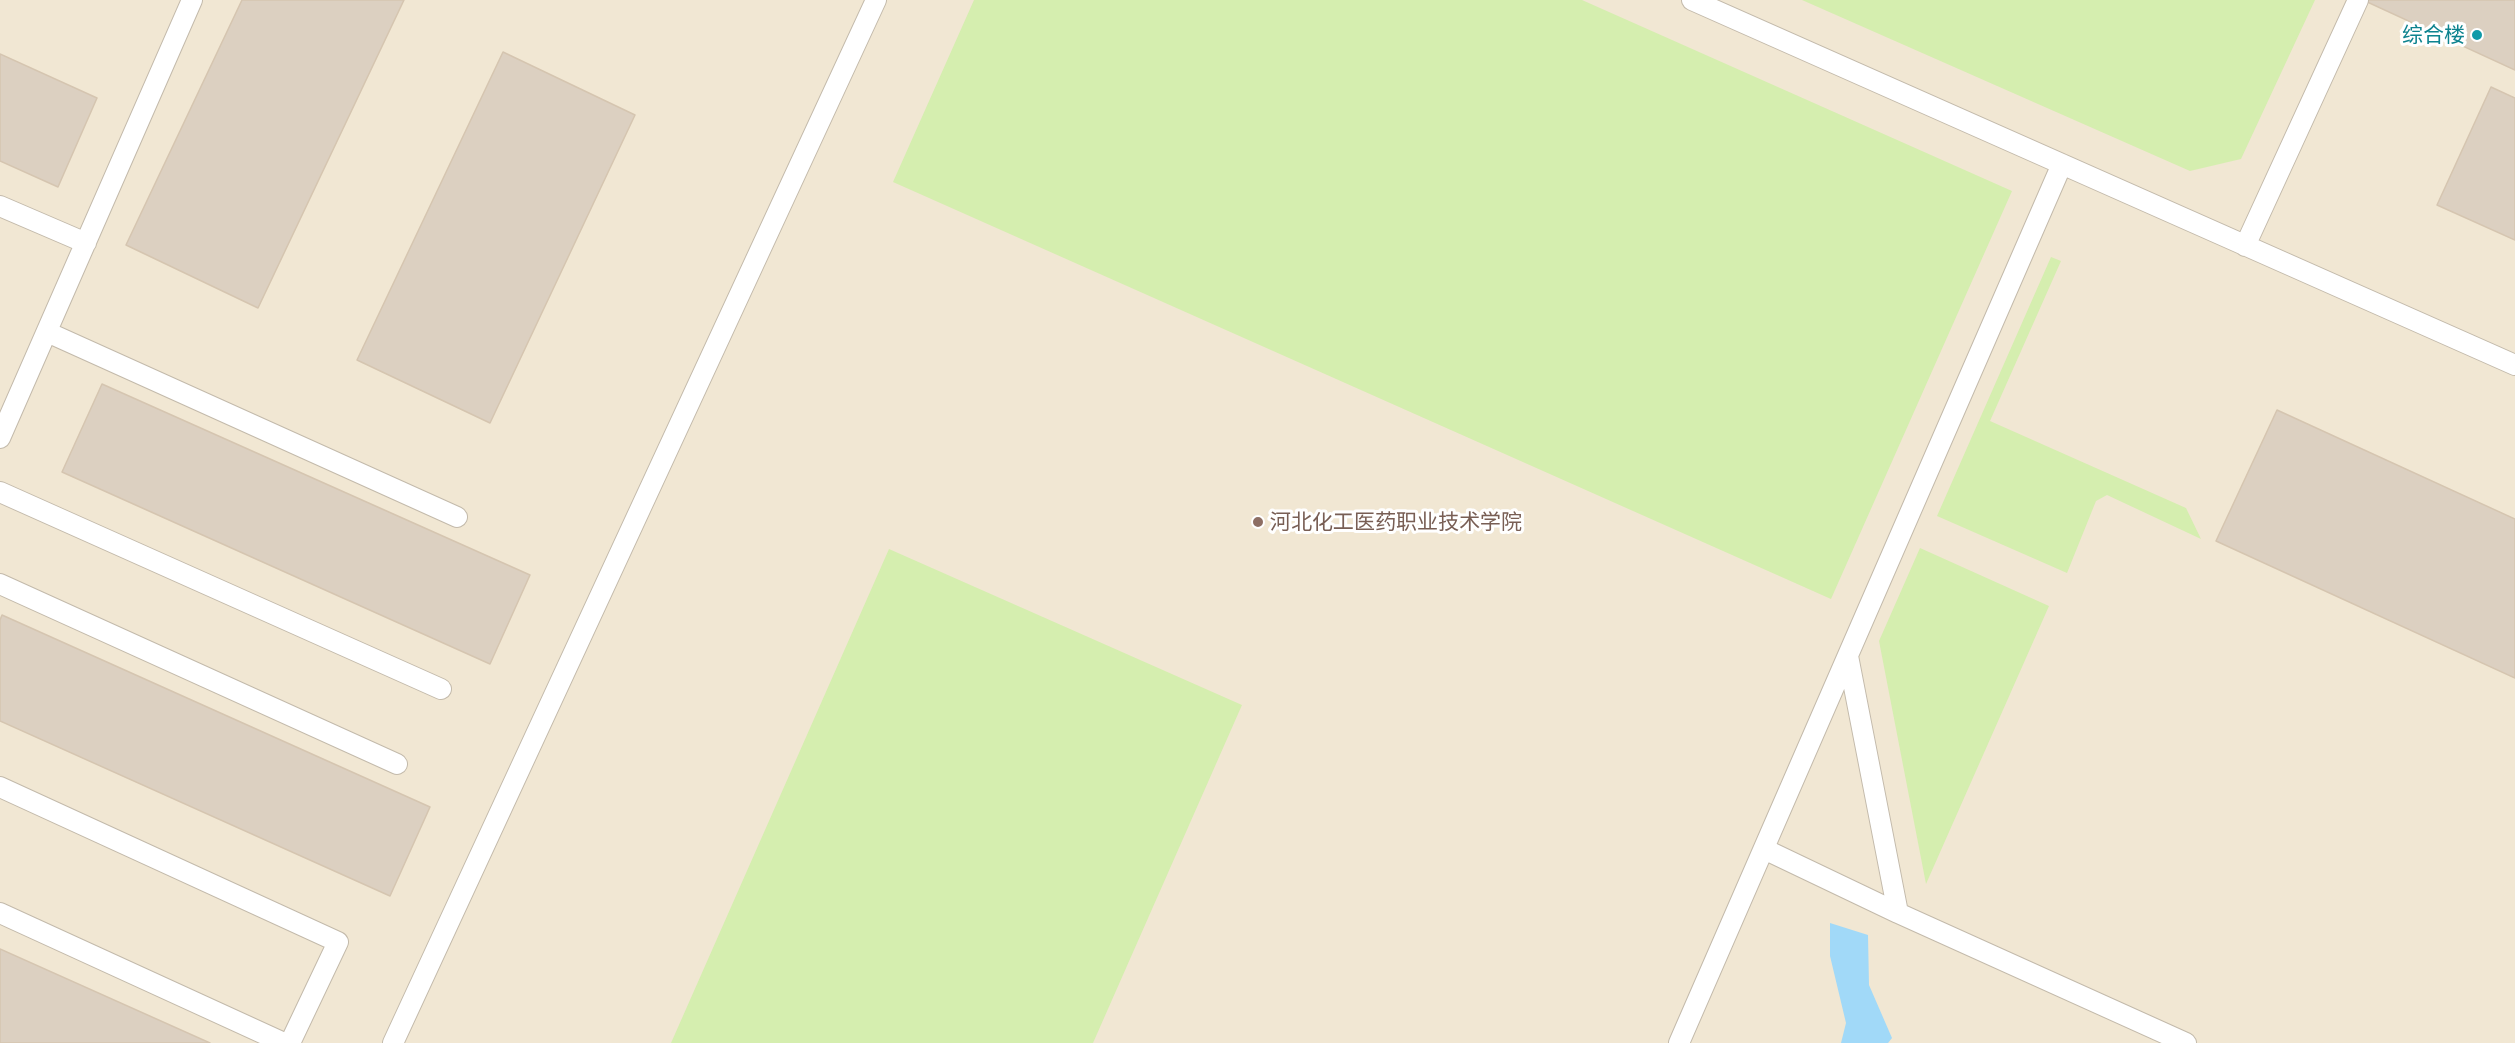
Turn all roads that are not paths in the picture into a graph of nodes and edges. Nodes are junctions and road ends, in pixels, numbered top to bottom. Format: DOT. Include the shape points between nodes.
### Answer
graph roads {
  1 [pos="192,0"];
  2 [pos="876,0"];
  3 [pos="1692,0"];
  4 [pos="2358,0"];
  5 [pos="2062,164"];
  6 [pos="0,206"];
  7 [pos="86,243"];
  8 [pos="2245,246"];
  9 [pos="46,332"];
  10 [pos="2515,365"];
  11 [pos="0,438"];
  12 [pos="0,492"];
  13 [pos="457,517"];
  14 [pos="0,584"];
  15 [pos="1848,656"];
  16 [pos="441,689"];
  17 [pos="396,764"];
  18 [pos="0,787"];
  19 [pos="1764,849"];
  20 [pos="0,913"];
  21 [pos="1898,913"];
  22 [pos="284,1043"];
  23 [pos="290,1043"];
  24 [pos="393,1043"];
  25 [pos="1679,1043"];
  26 [pos="2186,1043"];
  1 -- 7 [label="lane"];
  2 -- 24 [label="lane"];
  3 -- 5 [label="lane"];
  4 -- 8 [label="lane"];
  5 -- 8 [label="lane"];
  5 -- 15 [label="lane"];
  6 -- 7 [label="lane"];
  7 -- 9 [label="lane"];
  8 -- 10 [label="lane"];
  9 -- 11 [label="lane"];
  9 -- 13 [label="lane"];
  12 -- 16 [label="lane"];
  14 -- 17 [label="lane"];
  15 -- 19 [label="lane"];
  15 -- 21 [label="lane"];
  18 -- 23 [label="lane" via="338,942"];
  19 -- 21 [label="lane"];
  19 -- 25 [label="lane"];
  20 -- 22 [label="lane"];
  21 -- 26 [label="lane"];
}
